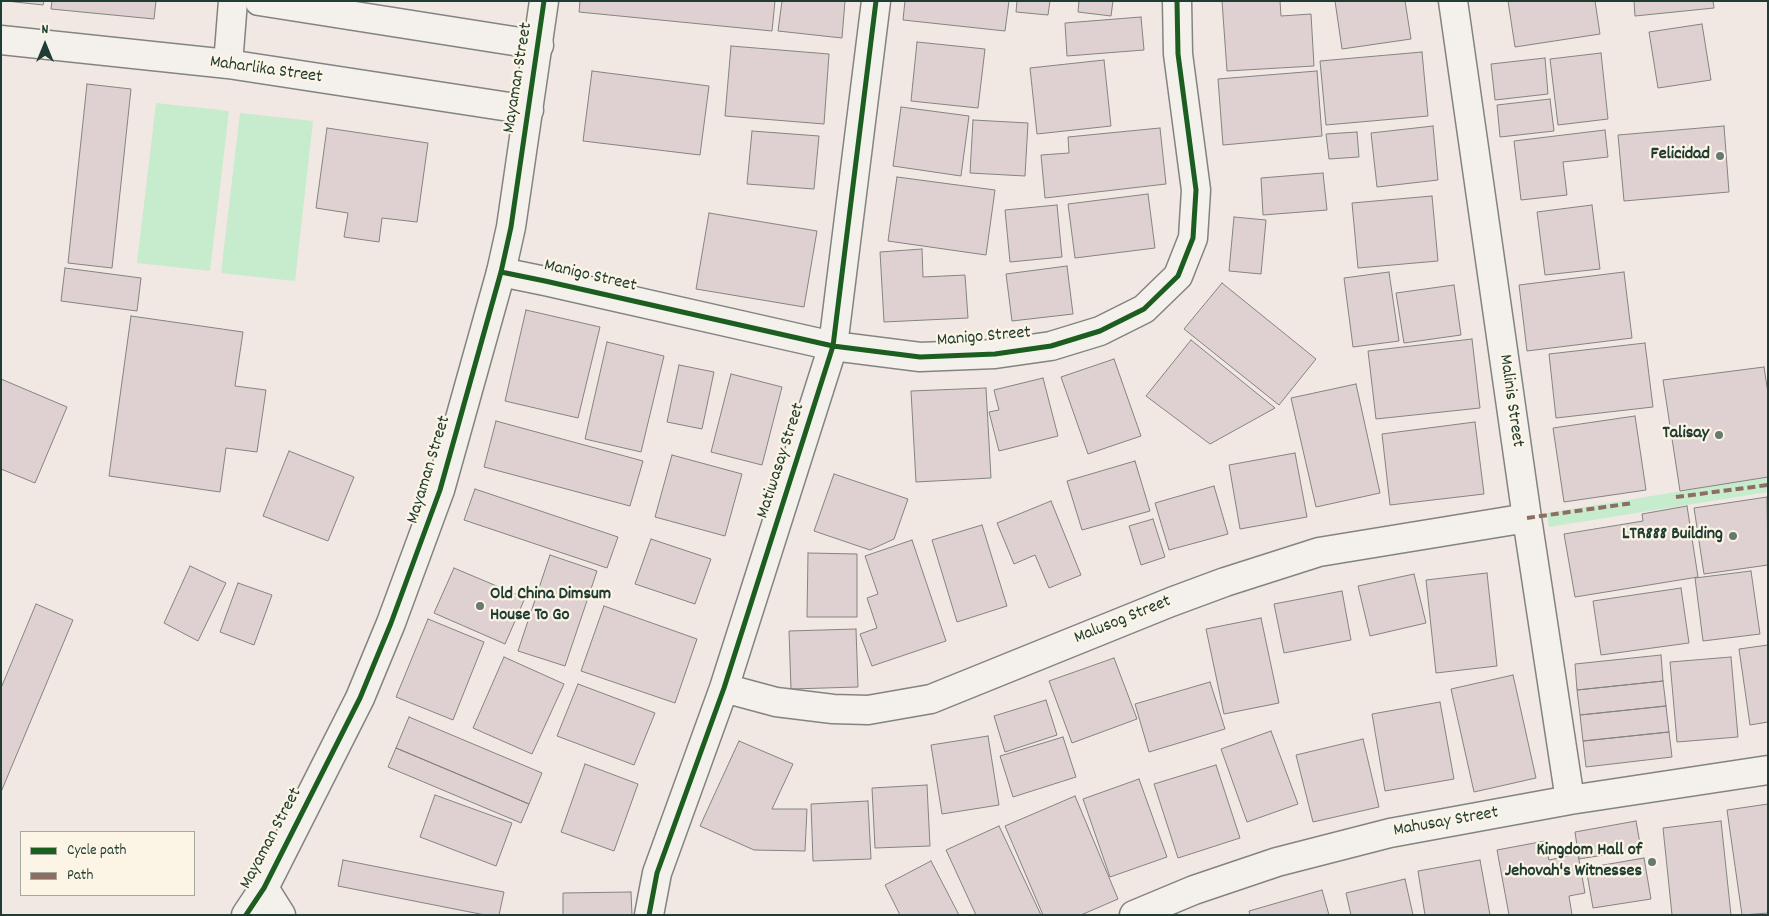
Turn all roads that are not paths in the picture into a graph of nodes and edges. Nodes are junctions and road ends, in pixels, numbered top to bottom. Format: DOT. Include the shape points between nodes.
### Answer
graph roads {
  1 [pos="233,1"];
  2 [pos="259,1"];
  3 [pos="544,1"];
  4 [pos="876,1"];
  5 [pos="1177,1"];
  6 [pos="1453,1"];
  7 [pos="1,40"];
  8 [pos="539,45"];
  9 [pos="228,64"];
  10 [pos="529,110"];
  11 [pos="501,272"];
  12 [pos="833,346"];
  13 [pos="1527,518"];
  14 [pos="724,688"];
  15 [pos="1768,770"];
  16 [pos="1570,800"];
  17 [pos="264,888"];
  18 [pos="246,915"];
  19 [pos="281,915"];
  20 [pos="649,915"];
  21 [pos="1134,915"];
  1 -- 9 [label="street"];
  2 -- 8 [label="street"];
  3 -- 8 [label="street, Mayaman Street"];
  4 -- 12 [label="street, Matiwasay Street"];
  5 -- 12 [label="street, Manigo Street" via="1178,54 1196,190 1193,238 1178,276 1144,309 1100,331 1051,346 995,354 920,357"];
  6 -- 13 [label="street, Malinis Street"];
  7 -- 9 [label="street, Maharlika Street"];
  8 -- 10 [label="street, Mayaman Street"];
  9 -- 10 [label="street, Maharlika Street"];
  10 -- 11 [label="street, Mayaman Street"];
  11 -- 12 [label="street, Manigo Street"];
  11 -- 17 [label="street, Mayaman Street" via="440,490 391,623 360,698"];
  12 -- 14 [label="street, Matiwasay Street"];
  13 -- 14 [label="street, Malusog Street" via="1320,552 1171,602 931,699 868,710 834,709 776,702"];
  13 -- 16 [label="street, Malinis Street"];
  14 -- 20 [label="street, Matiwasay Street" via="657,874"];
  15 -- 16 [label="street, Mahusay Street"];
  16 -- 21 [label="street, Mahusay Street" via="1390,833 1320,850 1227,878"];
  17 -- 18 [label="street, Mayaman Street"];
  17 -- 19 [label="street"];
}
